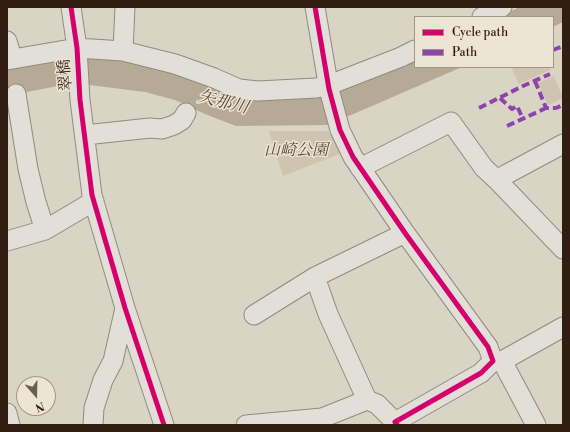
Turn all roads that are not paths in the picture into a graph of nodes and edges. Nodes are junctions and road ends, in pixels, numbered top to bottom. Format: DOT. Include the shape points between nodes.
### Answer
graph roads {
  1 [pos="71,7"];
  2 [pos="125,7"];
  3 [pos="315,7"];
  4 [pos="502,7"];
  5 [pos="484,16"];
  6 [pos="77,48"];
  7 [pos="414,50"];
  8 [pos="123,51"];
  9 [pos="9,53"];
  10 [pos="329,87"];
  11 [pos="16,94"];
  12 [pos="186,112"];
  13 [pos="85,135"];
  14 [pos="563,144"];
  15 [pos="360,168"];
  16 [pos="497,180"];
  17 [pos="94,201"];
  18 [pos="45,230"];
  19 [pos="405,233"];
  20 [pos="7,241"];
  21 [pos="563,249"];
  22 [pos="315,277"];
  23 [pos="125,308"];
  24 [pos="254,315"];
  25 [pos="563,327"];
  26 [pos="498,361"];
  27 [pos="367,400"];
  28 [pos="7,413"];
  29 [pos="396,424"];
  30 [pos="10,425"];
  31 [pos="93,425"];
  32 [pos="164,425"];
  33 [pos="246,425"];
  34 [pos="536,425"];
  1 -- 6 [label="street, 翠橋"];
  2 -- 8 [label="street"];
  3 -- 10 [label="street"];
  4 -- 5 [label="street"];
  6 -- 8 [label="street"];
  6 -- 9 [label="street"];
  6 -- 13 [label="street, 翠橋"];
  7 -- 10 [label="street"];
  8 -- 10 [label="street" via="175,64 239,89 258,91"];
  10 -- 15 [label="street" via="340,130"];
  11 -- 18 [label="street" via="28,169"];
  12 -- 13 [label="street" via="182,120 162,129"];
  13 -- 17 [label="street, 翠橋"];
  14 -- 16 [label="street"];
  15 -- 16 [label="street" via="452,122 484,168"];
  15 -- 19 [label="street"];
  16 -- 21 [label="street"];
  17 -- 18 [label="street"];
  17 -- 23 [label="street, 翠橋"];
  18 -- 20 [label="street"];
  19 -- 22 [label="street"];
  19 -- 26 [label="street"];
  22 -- 24 [label="street"];
  22 -- 27 [label="street" via="328,314"];
  23 -- 31 [label="street" via="113,361 94,408"];
  23 -- 32 [label="street, 翠橋"];
  25 -- 26 [label="street"];
  26 -- 29 [label="street"];
  26 -- 34 [label="street"];
  27 -- 29 [label="street" via="377,404"];
  27 -- 33 [label="street" via="322,418"];
  28 -- 30 [label="street"];
}
